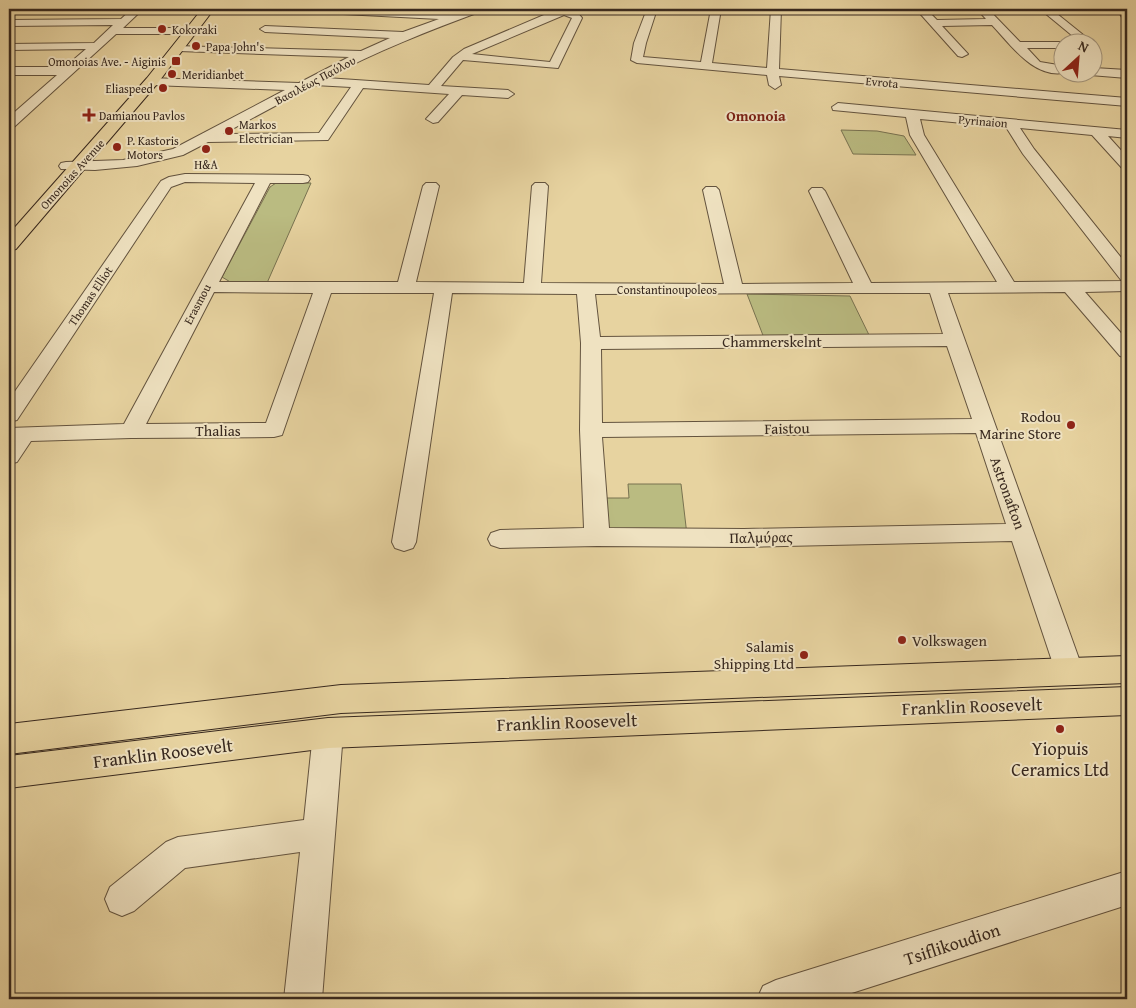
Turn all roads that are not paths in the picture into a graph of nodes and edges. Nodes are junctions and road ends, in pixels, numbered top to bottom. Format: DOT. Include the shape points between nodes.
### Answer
graph roads {
  1 [pos="138,9"];
  2 [pos="202,9"];
  3 [pos="208,9"];
  4 [pos="305,9"];
  5 [pos="330,9"];
  6 [pos="478,9"];
  7 [pos="652,9"];
  8 [pos="716,9"];
  9 [pos="776,9"];
  10 [pos="921,9"];
  11 [pos="982,9"];
  12 [pos="1045,9"];
  13 [pos="1122,9"];
  14 [pos="565,10"];
  15 [pos="62,13"];
  16 [pos="272,16"];
  17 [pos="1127,17"];
  18 [pos="452,18"];
  19 [pos="123,22"];
  20 [pos="996,22"];
  21 [pos="9,23"];
  22 [pos="51,23"];
  23 [pos="936,23"];
  24 [pos="428,27"];
  25 [pos="265,29"];
  26 [pos="114,30"];
  27 [pos="184,31"];
  28 [pos="447,32"];
  29 [pos="1074,32"];
  30 [pos="406,35"];
  31 [pos="466,37"];
  32 [pos="485,42"];
  33 [pos="1019,45"];
  34 [pos="1054,45"];
  35 [pos="94,46"];
  36 [pos="9,47"];
  37 [pos="179,48"];
  38 [pos="252,51"];
  39 [pos="363,54"];
  40 [pos="962,54"];
  41 [pos="461,56"];
  42 [pos="636,60"];
  43 [pos="706,66"];
  44 [pos="1054,69"];
  45 [pos="9,71"];
  46 [pos="66,71"];
  47 [pos="1104,73"];
  48 [pos="1127,74"];
  49 [pos="774,79"];
  50 [pos="152,81"];
  51 [pos="312,81"];
  52 [pos="360,84"];
  53 [pos="300,87"];
  54 [pos="432,88"];
  55 [pos="460,90"];
  56 [pos="508,94"];
  57 [pos="1127,102"];
  58 [pos="16,103"];
  59 [pos="31,103"];
  60 [pos="838,107"];
  61 [pos="912,114"];
  62 [pos="433,119"];
  63 [pos="1010,123"];
  64 [pos="9,124"];
  65 [pos="1096,131"];
  66 [pos="1127,134"];
  67 [pos="206,138"];
  68 [pos="1127,165"];
  69 [pos="72,166"];
  70 [pos="265,179"];
  71 [pos="303,179"];
  72 [pos="431,186"];
  73 [pos="540,186"];
  74 [pos="712,190"];
  75 [pos="817,191"];
  76 [pos="9,230"];
  77 [pos="9,245"];
  78 [pos="1127,276"];
  79 [pos="1008,286"];
  80 [pos="1070,286"];
  81 [pos="1127,286"];
  82 [pos="206,287"];
  83 [pos="324,287"];
  84 [pos="406,287"];
  85 [pos="444,287"];
  86 [pos="865,288"];
  87 [pos="937,288"];
  88 [pos="532,289"];
  89 [pos="585,289"];
  90 [pos="734,289"];
  91 [pos="953,340"];
  92 [pos="591,342"];
  93 [pos="1127,352"];
  94 [pos="9,415"];
  95 [pos="984,426"];
  96 [pos="591,430"];
  97 [pos="131,431"];
  98 [pos="16,435"];
  99 [pos="9,457"];
  100 [pos="1021,532"];
  101 [pos="597,537"];
  102 [pos="500,539"];
  103 [pos="404,542"];
  104 [pos="1127,669"];
  105 [pos="1069,670"];
  106 [pos="1127,701"];
  107 [pos="328,733"];
  108 [pos="9,739"];
  109 [pos="9,772"];
  110 [pos="318,834"];
  111 [pos="1127,888"];
  112 [pos="122,899"];
  113 [pos="303,999"];
  114 [pos="776,999"];
  1 -- 19 [label="street"];
  2 -- 27 [label="main road, Omonoias Avenue"];
  3 -- 37 [label="main road, Omonoias Avenue"];
  4 -- 5 [label="street"];
  5 -- 18 [label="street"];
  6 -- 18 [label="street, Βασιλέως Παύλου"];
  7 -- 42 [label="street"];
  8 -- 43 [label="street"];
  9 -- 49 [label="street"];
  10 -- 23 [label="street"];
  11 -- 20 [label="street"];
  12 -- 29 [label="street"];
  13 -- 17 [label="street"];
  14 -- 32 [label="street"];
  14 -- 41 [label="street" via="577,18 554,66"];
  15 -- 22 [label="street"];
  16 -- 25 [label="street"];
  18 -- 24 [label="street, Βασιλέως Παύλου"];
  19 -- 22 [label="street"];
  19 -- 26 [label="street"];
  20 -- 23 [label="street"];
  20 -- 33 [label="street"];
  21 -- 22 [label="street"];
  23 -- 40 [label="street"];
  24 -- 28 [label="street"];
  24 -- 30 [label="street, Βασιλέως Παύλου"];
  25 -- 30 [label="street"];
  25 -- 38 [label="street"];
  26 -- 27 [label="street"];
  26 -- 35 [label="street"];
  27 -- 69 [label="main road, Omonoias Avenue"];
  30 -- 39 [label="street, Βασιλέως Παύλου"];
  31 -- 32 [label="street"];
  32 -- 41 [label="street"];
  33 -- 34 [label="street"];
  33 -- 44 [label="street" via="1036,64"];
  35 -- 36 [label="street"];
  35 -- 46 [label="street"];
  37 -- 38 [label="street"];
  37 -- 50 [label="main road, Omonoias Avenue"];
  38 -- 39 [label="street"];
  39 -- 51 [label="street, Βασιλέως Παύλου"];
  41 -- 54 [label="street"];
  42 -- 43 [label="street, Evrota"];
  43 -- 49 [label="street, Evrota"];
  45 -- 46 [label="street"];
  46 -- 59 [label="street"];
  47 -- 48 [label="street"];
  49 -- 57 [label="street, Evrota"];
  50 -- 53 [label="street"];
  50 -- 69 [label="main road, Omonoias Avenue"];
  51 -- 52 [label="street"];
  51 -- 53 [label="street, Βασιλέως Παύλου"];
  52 -- 54 [label="street"];
  52 -- 67 [label="street" via="323,137"];
  53 -- 67 [label="street, Βασιλέως Παύλου"];
  54 -- 55 [label="street"];
  55 -- 56 [label="street"];
  55 -- 62 [label="street"];
  58 -- 59 [label="street"];
  59 -- 64 [label="street"];
  60 -- 61 [label="street, Pyrinaion"];
  61 -- 63 [label="street, Pyrinaion"];
  61 -- 79 [label="street" via="917,135"];
  63 -- 65 [label="street, Pyrinaion"];
  63 -- 78 [label="street" via="1028,151"];
  65 -- 66 [label="street, Pyrinaion"];
  65 -- 68 [label="street"];
  67 -- 69 [label="street, Βασιλέως Παύλου" via="153,160"];
  69 -- 76 [label="main road, Omonoias Avenue"];
  69 -- 77 [label="main road, Omonoias Avenue"];
  70 -- 71 [label="street"];
  70 -- 82 [label="street, Erasmou"];
  70 -- 94 [label="street, Thomas Elliot" via="185,178 166,184"];
  72 -- 84 [label="street"];
  73 -- 88 [label="street"];
  74 -- 90 [label="street"];
  75 -- 86 [label="street"];
  79 -- 80 [label="street, Constantinoupoleos"];
  79 -- 87 [label="street, Constantinoupoleos"];
  80 -- 81 [label="street, Constantinoupoleos"];
  80 -- 93 [label="street"];
  82 -- 83 [label="street, Constantinoupoleos"];
  82 -- 97 [label="street, Erasmou"];
  83 -- 84 [label="street, Constantinoupoleos"];
  83 -- 97 [label="street, Thalias" via="274,430"];
  84 -- 85 [label="street, Constantinoupoleos"];
  85 -- 88 [label="street, Constantinoupoleos"];
  85 -- 103 [label="street"];
  86 -- 87 [label="street, Constantinoupoleos"];
  86 -- 90 [label="street, Constantinoupoleos"];
  87 -- 91 [label="street, Astronafton"];
  88 -- 89 [label="street, Constantinoupoleos"];
  89 -- 90 [label="street, Constantinoupoleos"];
  89 -- 92 [label="street"];
  91 -- 92 [label="street, Chammerskelnt"];
  91 -- 95 [label="street, Astronafton"];
  92 -- 96 [label="street"];
  95 -- 96 [label="street, Faistou"];
  95 -- 100 [label="street, Astronafton"];
  96 -- 101 [label="street"];
  97 -- 98 [label="street, Thalias"];
  98 -- 99 [label="street"];
  100 -- 101 [label="street, Παλμύρας" via="744,538"];
  100 -- 105 [label="street, Astronafton"];
  101 -- 102 [label="street, Παλμύρας"];
  104 -- 105 [label="main road, Franklin Roosevelt"];
  105 -- 108 [label="main road, Franklin Roosevelt" via="341,700"];
  106 -- 107 [label="main road, Franklin Roosevelt"];
  107 -- 109 [label="main road, Franklin Roosevelt"];
  107 -- 110 [label="street"];
  110 -- 112 [label="street" via="178,853"];
  110 -- 113 [label="street"];
  111 -- 114 [label="street, Tsiflikoudion"];
}
